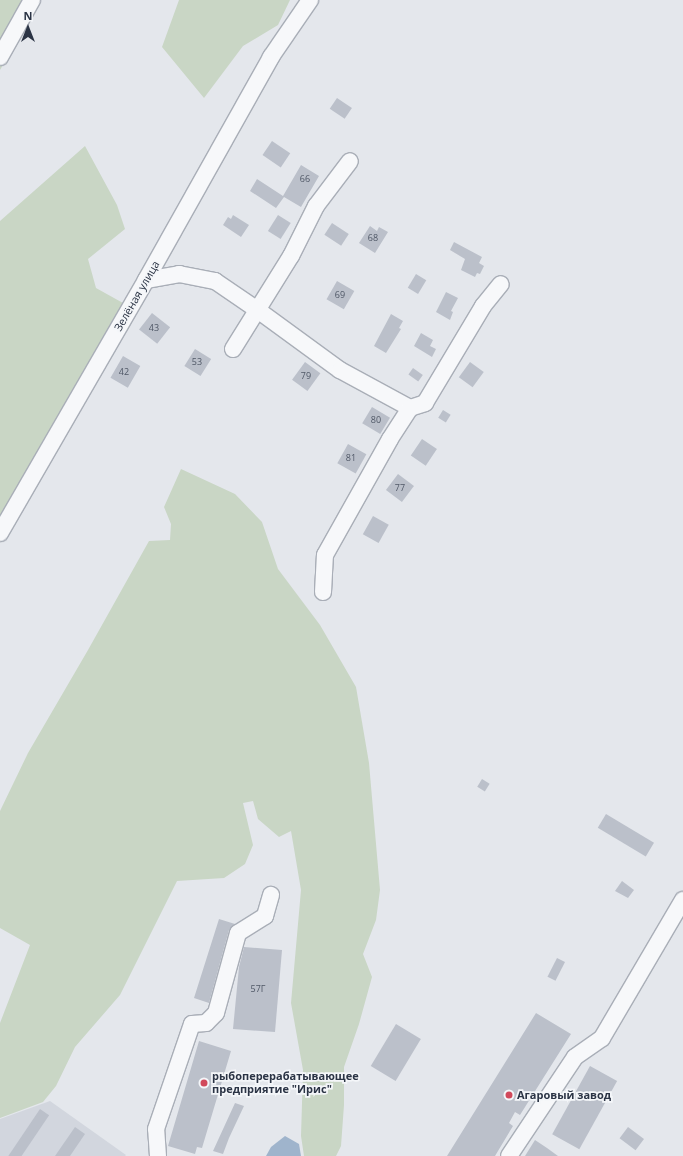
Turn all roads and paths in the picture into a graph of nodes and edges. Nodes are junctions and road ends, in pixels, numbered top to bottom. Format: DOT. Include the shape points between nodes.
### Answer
graph roads {
  1 [pos="32,0"];
  2 [pos="310,0"];
  3 [pos="0,57"];
  4 [pos="350,161"];
  5 [pos="146,280"];
  6 [pos="501,284"];
  7 [pos="259,311"];
  8 [pos="233,349"];
  9 [pos="410,408"];
  10 [pos="0,534"];
  11 [pos="322,592"];
  12 [pos="271,895"];
  13 [pos="683,900"];
  14 [pos="158,1156"];
  15 [pos="509,1156"];
  1 -- 3 [label="street"];
  2 -- 5 [label="street, Зелёная улица" via="271,57"];
  4 -- 7 [label="street" via="316,206"];
  5 -- 7 [label="street" via="179,274 215,281"];
  5 -- 10 [label="street, Зелёная улица"];
  6 -- 9 [label="street" via="483,306 426,403"];
  7 -- 8 [label="street"];
  7 -- 9 [label="street" via="340,370"];
  9 -- 11 [label="street" via="325,555"];
  12 -- 14 [label="street" via="266,916 238,932 216,1013 206,1023 192,1024 156,1129"];
  13 -- 15 [label="street" via="602,1038 575,1057"];
}
